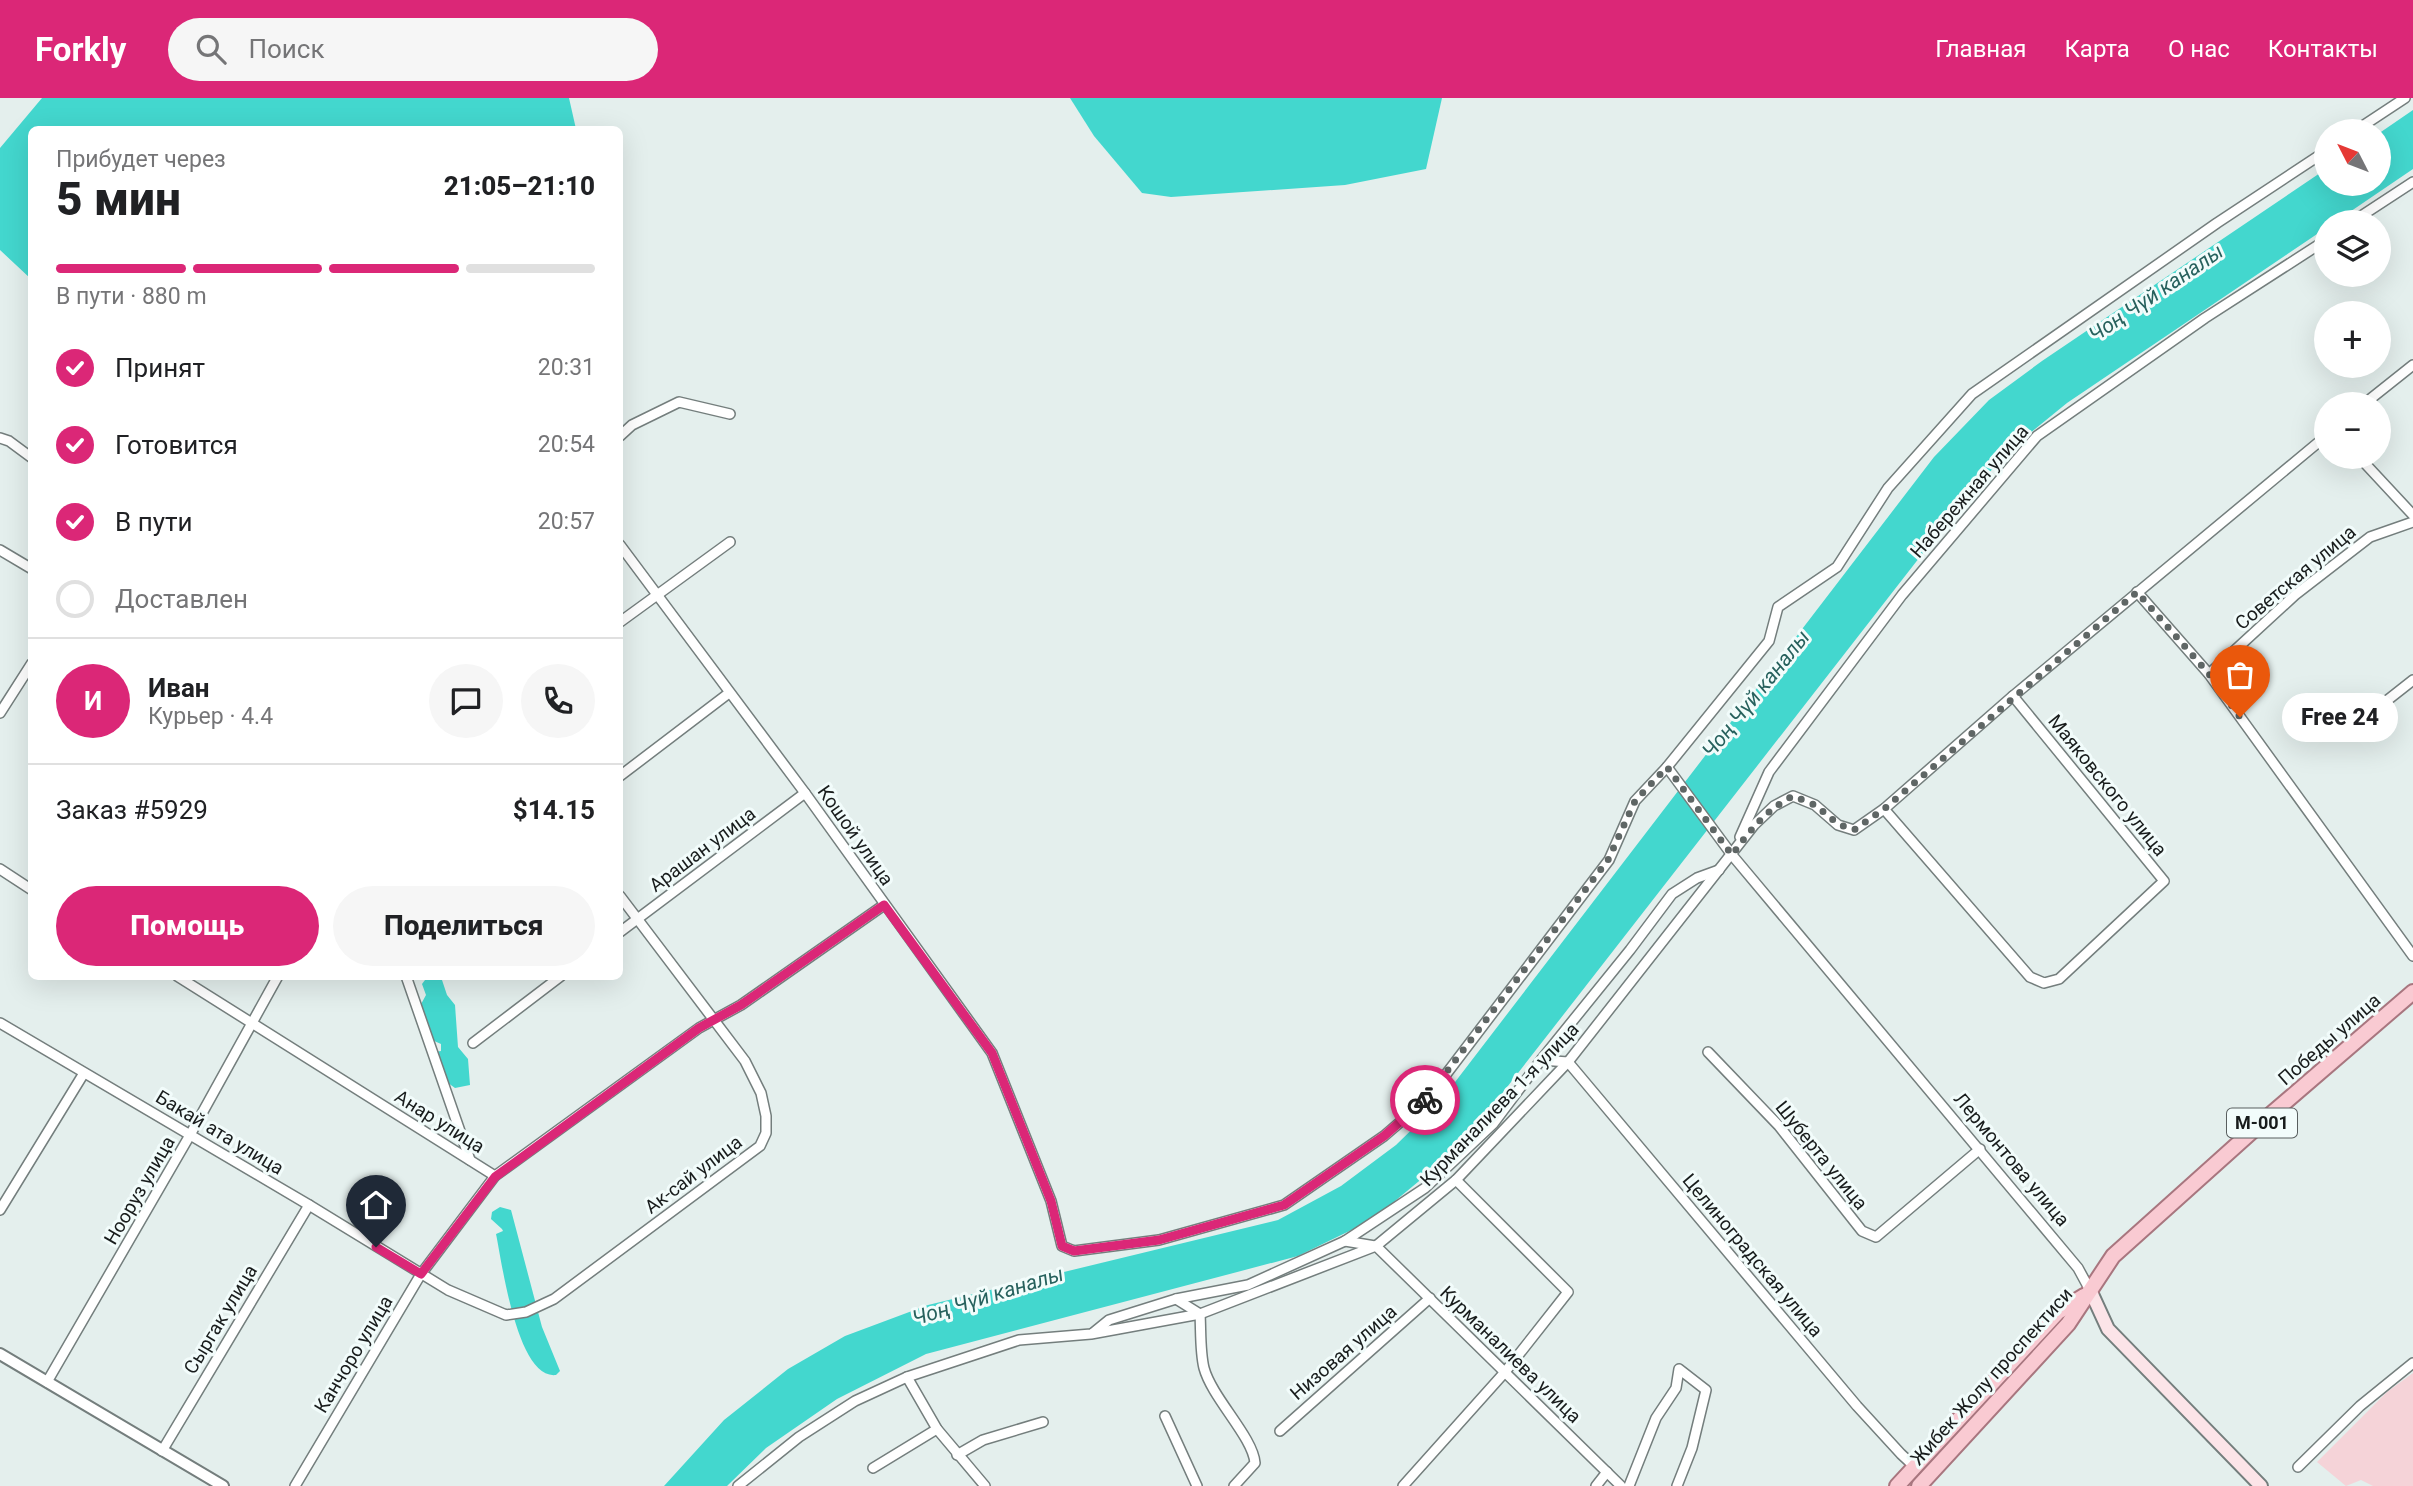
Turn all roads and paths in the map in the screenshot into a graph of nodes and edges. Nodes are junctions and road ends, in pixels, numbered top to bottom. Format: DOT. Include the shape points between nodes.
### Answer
graph roads {
  1 [pos="2405,98"];
  2 [pos="2373,119"];
  3 [pos="2314,159"];
  4 [pos="2413,182"];
  5 [pos="2370,210"];
  6 [pos="2314,248"];
  7 [pos="2413,365"];
  8 [pos="2379,392"];
  9 [pos="730,414"];
  10 [pos="623,433"];
  11 [pos="0,438"];
  12 [pos="2314,446"];
  13 [pos="28,455"];
  14 [pos="2370,469"];
  15 [pos="2413,515"];
  16 [pos="2413,522"];
  17 [pos="730,542"];
  18 [pos="623,549"];
  19 [pos="0,550"];
  20 [pos="28,567"];
  21 [pos="2137,592"];
  22 [pos="656,595"];
  23 [pos="623,620"];
  24 [pos="28,669"];
  25 [pos="2209,674"];
  26 [pos="2413,680"];
  27 [pos="729,693"];
  28 [pos="2013,696"];
  29 [pos="2380,706"];
  30 [pos="0,713"];
  31 [pos="1667,767"];
  32 [pos="623,774"];
  33 [pos="806,793"];
  34 [pos="1884,809"];
  35 [pos="1732,855"];
  36 [pos="0,869"];
  37 [pos="1721,869"];
  38 [pos="28,887"];
  39 [pos="623,900"];
  40 [pos="884,905"];
  41 [pos="637,919"];
  42 [pos="623,930"];
  43 [pos="2413,956"];
  44 [pos="183,980"];
  45 [pos="276,980"];
  46 [pos="407,980"];
  47 [pos="556,980"];
  48 [pos="2413,992"];
  49 [pos="714,1020"];
  50 [pos="0,1023"];
  51 [pos="253,1023"];
  52 [pos="473,1043"];
  53 [pos="1708,1052"];
  54 [pos="1541,1060"];
  55 [pos="1568,1062"];
  56 [pos="84,1073"];
  57 [pos="190,1135"];
  58 [pos="1980,1149"];
  59 [pos="470,1160"];
  60 [pos="495,1177"];
  61 [pos="1456,1180"];
  62 [pos="309,1205"];
  63 [pos="0,1210"];
  64 [pos="1345,1241"];
  65 [pos="1376,1246"];
  66 [pos="2113,1256"];
  67 [pos="421,1274"];
  68 [pos="2091,1292"];
  69 [pos="1430,1298"];
  70 [pos="1176,1299"];
  71 [pos="1200,1314"];
  72 [pos="1091,1334"];
  73 [pos="0,1354"];
  74 [pos="2413,1363"];
  75 [pos="1505,1372"];
  76 [pos="907,1377"];
  77 [pos="47,1382"];
  78 [pos="1166,1416"];
  79 [pos="1043,1422"];
  80 [pos="937,1429"];
  81 [pos="1280,1431"];
  82 [pos="162,1451"];
  83 [pos="957,1455"];
  84 [pos="1915,1467"];
  85 [pos="2298,1467"];
  86 [pos="873,1468"];
  87 [pos="1607,1472"];
  88 [pos="1928,1482"];
  89 [pos="223,1486"];
  90 [pos="295,1486"];
  91 [pos="738,1486"];
  92 [pos="985,1486"];
  93 [pos="1197,1486"];
  94 [pos="1234,1486"];
  95 [pos="1403,1486"];
  96 [pos="1596,1486"];
  97 [pos="1621,1486"];
  98 [pos="1629,1486"];
  99 [pos="1677,1486"];
  100 [pos="1898,1486"];
  101 [pos="2261,1486"];
  1 -- 2 [label="street"];
  3 -- 31 [label="street" via="1972,394 1888,488 1837,567 1778,607 1769,640"];
  4 -- 5 [label="street"];
  6 -- 35 [label="street, Набережная улица" via="2037,436 1902,595 1769,772"];
  7 -- 8 [label="street"];
  9 -- 10 [label="street" via="679,402"];
  11 -- 13 [label="street"];
  12 -- 21 [label="street"];
  14 -- 15 [label="street"];
  16 -- 25 [label="street, Советская улица" via="2370,537 2295,595"];
  17 -- 22 [label="street"];
  18 -- 22 [label="street, Кошой улица"];
  19 -- 20 [label="street"];
  21 -- 25 [label="street"];
  21 -- 28 [label="street"];
  22 -- 23 [label="street"];
  22 -- 27 [label="street, Кошой улица"];
  24 -- 30 [label="street"];
  25 -- 43 [label="street"];
  26 -- 29 [label="street"];
  27 -- 32 [label="street"];
  27 -- 33 [label="street, Кошой улица"];
  28 -- 34 [label="street"];
  28 -- 34 [label="street, Маяковского улица" via="2164,881 2059,979 2044,983 2030,977"];
  31 -- 35 [label="street, Лермонтова улица"];
  31 -- 40 [label="street, Кошой улица" via="1635,801 1608,860 1428,1098 1384,1136 1284,1205 1159,1240 1074,1251 1062,1246 1051,1201 992,1053"];
  33 -- 40 [label="street, Кошой улица"];
  33 -- 41 [label="street, Арашан улица"];
  34 -- 35 [label="street" via="1854,830 1793,796 1754,825"];
  35 -- 37 [label="street, Курманалиева 1-я улица"];
  35 -- 58 [label="street, Лермонтова улица"];
  36 -- 38 [label="street"];
  37 -- 54 [label="street" via="1672,894"];
  37 -- 55 [label="street, Курманалиева 1-я улица"];
  39 -- 41 [label="street, Ак-сай улица"];
  40 -- 49 [label="street, Анар улица"];
  41 -- 42 [label="street, Арашан улица"];
  41 -- 49 [label="street, Ак-сай улица"];
  44 -- 51 [label="street, Анар улица"];
  45 -- 51 [label="street, Нооруз улица"];
  46 -- 59 [label="street"];
  47 -- 52 [label="street"];
  48 -- 66 [label="main road, Победы улица / М-001"];
  49 -- 60 [label="street, Анар улица"];
  49 -- 67 [label="street, Ак-сай улица" via="745,1061 761,1093 766,1133 760,1146 554,1299 526,1312 506,1315"];
  50 -- 56 [label="street, Бакай ата улица"];
  51 -- 57 [label="street, Нооруз улица"];
  51 -- 59 [label="street, Анар улица"];
  53 -- 58 [label="street, Шуберта улица" via="1779,1126 1862,1231 1877,1237"];
  54 -- 55 [label="street"];
  54 -- 64 [label="street" via="1493,1124 1425,1188"];
  55 -- 61 [label="street, Курманалиева 1-я улица"];
  55 -- 84 [label="street, Целиноградская улица" via="1857,1406"];
  56 -- 57 [label="street, Бакай ата улица"];
  56 -- 63 [label="street"];
  57 -- 62 [label="street, Бакай ата улица"];
  57 -- 77 [label="street, Нооруз улица"];
  58 -- 68 [label="street, Лермонтова улица" via="2078,1268"];
  59 -- 60 [label="street, Анар улица"];
  60 -- 67 [label="street, Канчоро улица"];
  61 -- 65 [label="street, Курманалиева 1-я улица"];
  61 -- 75 [label="street" via="1568,1292"];
  62 -- 67 [label="street, Бакай ата улица"];
  62 -- 82 [label="street, Сыргак улица"];
  64 -- 65 [label="street"];
  64 -- 70 [label="street" via="1248,1285"];
  65 -- 69 [label="street, Курманалиева улица"];
  65 -- 71 [label="street, Курманалиева 1-я улица"];
  66 -- 68 [label="main road, Жибек Жолу проспектиси / М-001"];
  67 -- 90 [label="street, Канчоро улица"];
  68 -- 84 [label="main road, Жибек Жолу проспектиси / М-001" via="2058,1312"];
  68 -- 88 [label="main road, Жибек Жолу проспектиси / М-001"];
  68 -- 101 [label="main road, Лермонтова улица" via="2108,1329"];
  69 -- 75 [label="street, Курманалиева улица"];
  69 -- 81 [label="street, Низовая улица"];
  70 -- 71 [label="street"];
  70 -- 72 [label="street" via="1109,1320"];
  71 -- 72 [label="street, Курманалиева 1-я улица"];
  71 -- 94 [label="street" via="1204,1369 1226,1412 1255,1453 1255,1463"];
  72 -- 76 [label="street, Курманалиева 1-я улица" via="1019,1340"];
  73 -- 77 [label="street"];
  74 -- 85 [label="street" via="2360,1406"];
  75 -- 87 [label="street, Курманалиева улица"];
  75 -- 95 [label="street"];
  76 -- 80 [label="street"];
  76 -- 91 [label="street, Курманалиева 1-я улица" via="799,1437"];
  77 -- 82 [label="street"];
  78 -- 93 [label="street"];
  79 -- 83 [label="street" via="983,1440"];
  80 -- 83 [label="street"];
  80 -- 86 [label="street"];
  82 -- 89 [label="street"];
  83 -- 92 [label="street"];
  84 -- 100 [label="main road, Жибек Жолу проспектиси / М-001"];
  87 -- 96 [label="street"];
  87 -- 97 [label="street, Курманалиева улица"];
  98 -- 99 [label="street" via="1656,1418 1676,1388 1679,1369 1706,1390"];
}
